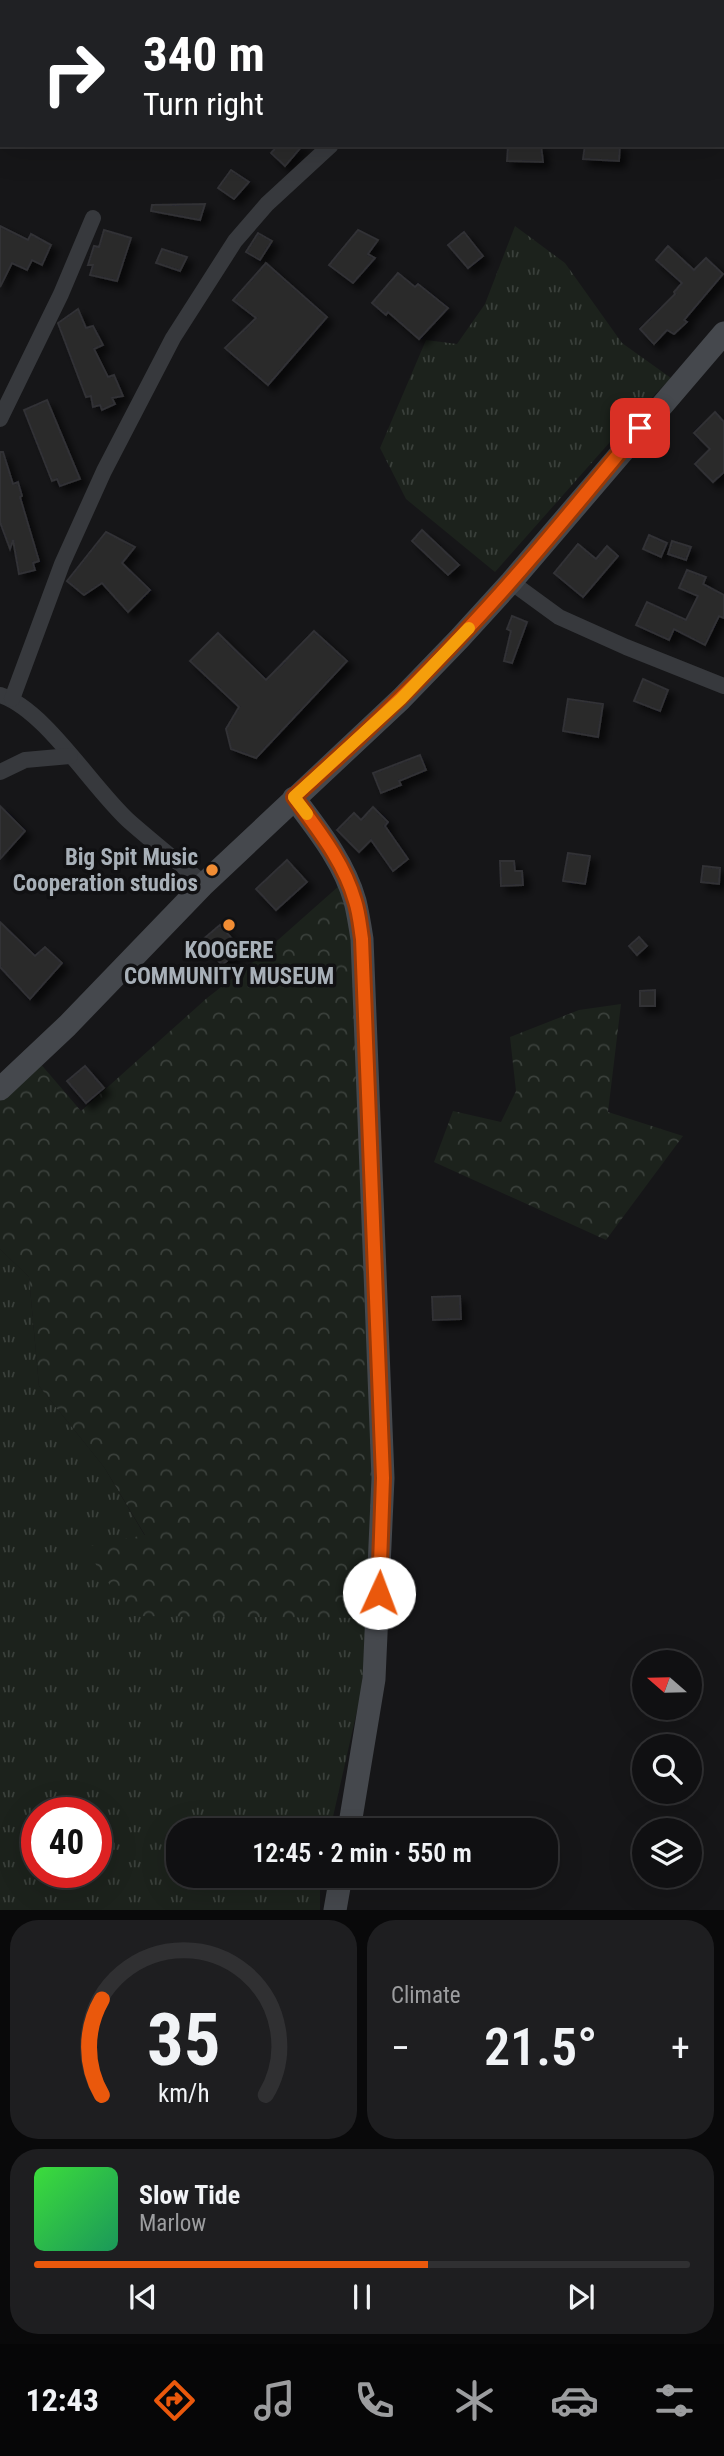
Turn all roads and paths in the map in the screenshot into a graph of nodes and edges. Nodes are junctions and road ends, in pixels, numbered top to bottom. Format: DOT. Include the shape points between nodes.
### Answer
graph roads {
  1 [pos="329,147"];
  2 [pos="93,218"];
  3 [pos="724,333"];
  4 [pos="0,419"];
  5 [pos="512,582"];
  6 [pos="724,686"];
  7 [pos="6,697"];
  8 [pos="70,756"];
  9 [pos="0,772"];
  10 [pos="294,797"];
  11 [pos="204,884"];
  12 [pos="0,1089"];
  13 [pos="351,1818"];
  14 [pos="339,1888"];
  15 [pos="335,1910"];
  1 -- 7 [label="street" via="235,241 173,338 104,471"];
  2 -- 4 [label="street"];
  3 -- 5 [label="street"];
  5 -- 6 [label="street" via="559,617"];
  5 -- 10 [label="street" via="401,699"];
  7 -- 8 [label="street" via="44,727"];
  8 -- 9 [label="street" via="25,760"];
  8 -- 11 [label="street" via="129,821"];
  10 -- 11 [label="street"];
  10 -- 13 [label="street" via="329,844 343,872 355,900 362,939 383,1478 374,1679"];
  11 -- 12 [label="street"];
  14 -- 15 [label="street"];
}
